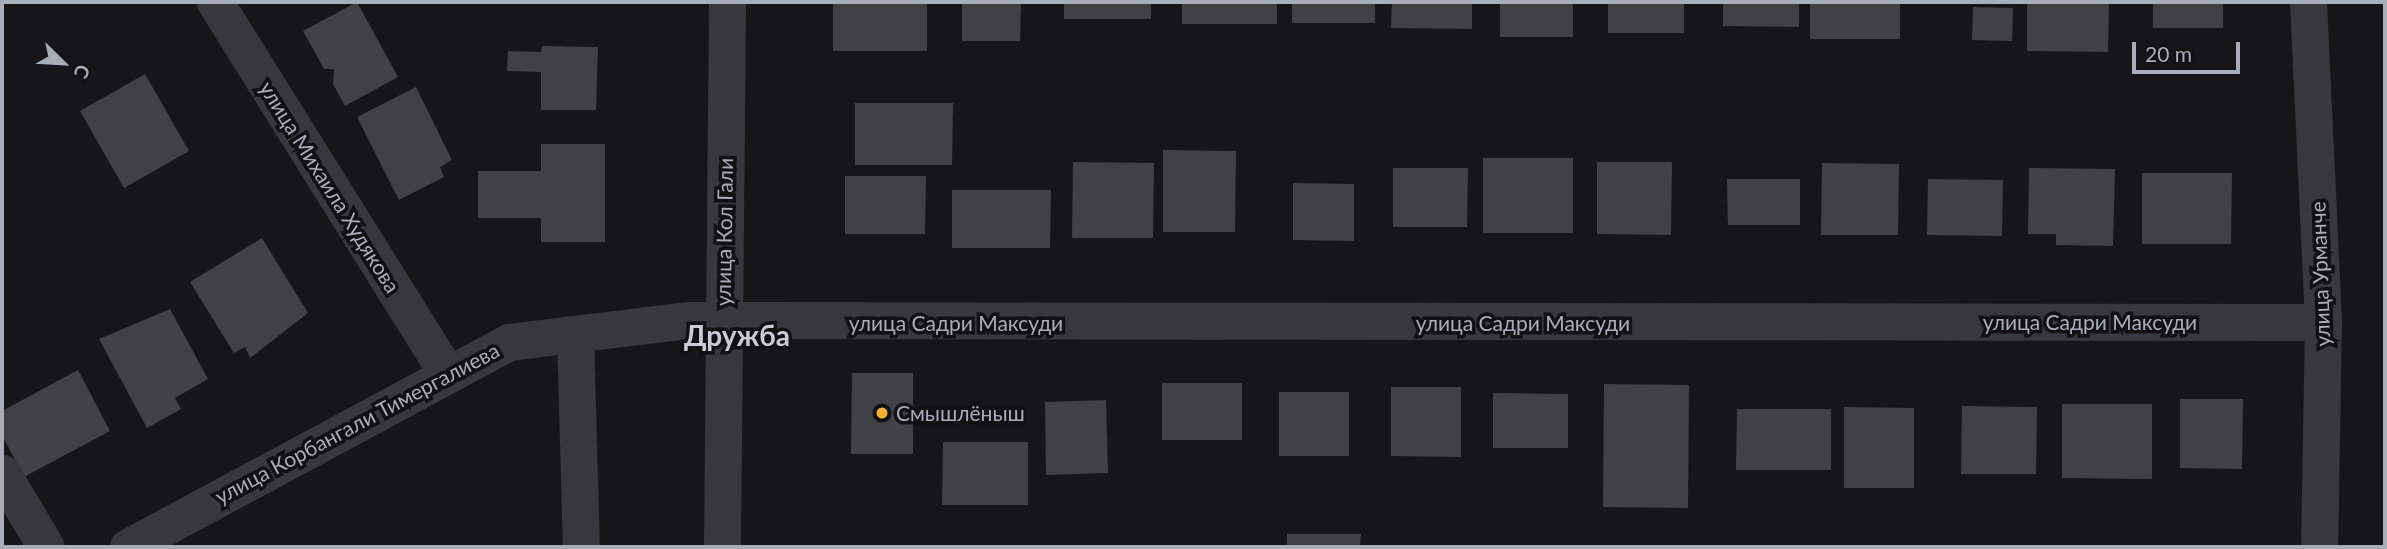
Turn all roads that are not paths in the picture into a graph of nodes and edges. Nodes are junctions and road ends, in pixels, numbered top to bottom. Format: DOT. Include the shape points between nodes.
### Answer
graph roads {
  1 [pos="215,2"];
  2 [pos="727,2"];
  3 [pos="2308,2"];
  4 [pos="2323,322"];
  5 [pos="722,323"];
  6 [pos="575,335"];
  7 [pos="446,372"];
  8 [pos="2,473"];
  9 [pos="46,547"];
  10 [pos="128,547"];
  11 [pos="581,547"];
  12 [pos="722,547"];
  13 [pos="2319,547"];
  1 -- 7 [label="street, улица Михаила Худякова"];
  2 -- 5 [label="street, улица Кол Гали"];
  3 -- 4 [label="street, улица Урманче"];
  4 -- 5 [label="street, улица Садри Максуди"];
  4 -- 13 [label="street, улица Урманче"];
  5 -- 6 [label="street, улица Корбангали Тимергалиева" via="689,320"];
  5 -- 12 [label="street, улица Кол Гали"];
  6 -- 7 [label="street, улица Корбангали Тимергалиева" via="509,342"];
  6 -- 11 [label="street"];
  7 -- 10 [label="street, улица Корбангали Тимергалиева"];
  8 -- 9 [label="street"];
}
